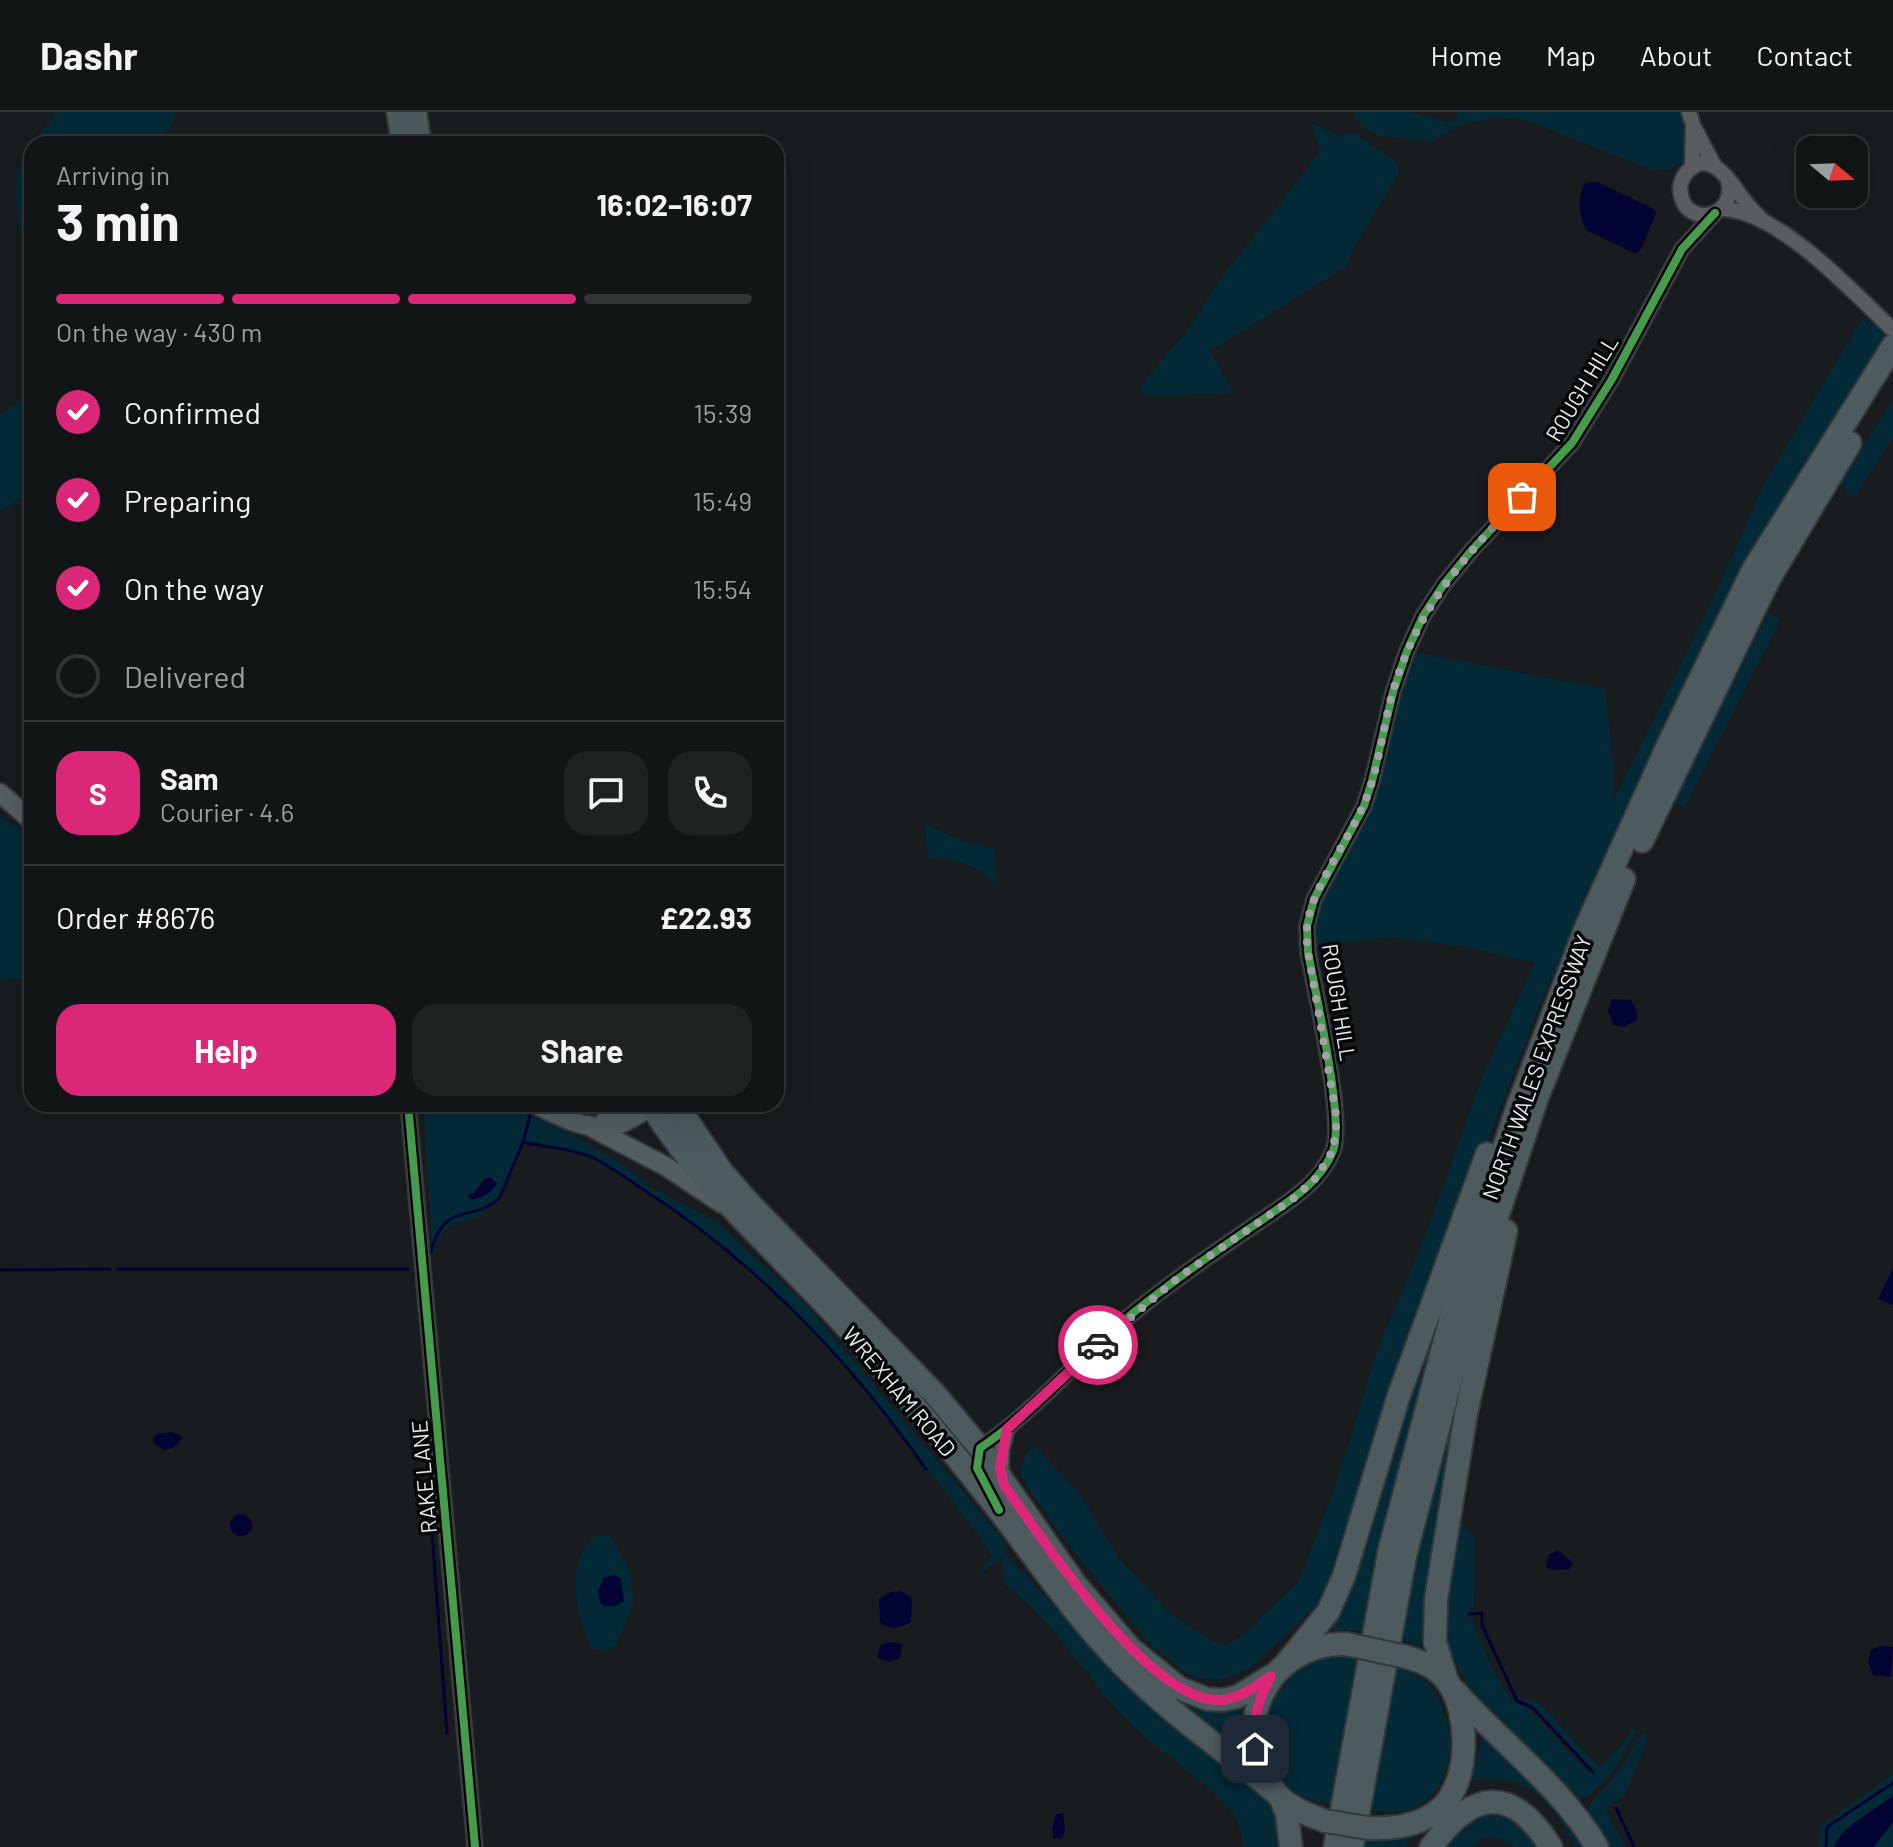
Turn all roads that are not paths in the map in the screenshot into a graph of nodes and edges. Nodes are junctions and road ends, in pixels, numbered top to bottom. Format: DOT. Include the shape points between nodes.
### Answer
graph roads {
  1 [pos="398,112"];
  2 [pos="415,112"];
  3 [pos="1691,119"];
  4 [pos="402,136"];
  5 [pos="419,136"];
  6 [pos="1715,167"];
  7 [pos="1692,168"];
  8 [pos="1727,177"];
  9 [pos="1686,207"];
  10 [pos="1718,211"];
  11 [pos="1764,222"];
  12 [pos="1682,249"];
  13 [pos="1893,330"];
  14 [pos="1890,365"];
  15 [pos="0,793"];
  16 [pos="24,814"];
  17 [pos="1587,925"];
  18 [pos="1554,1054"];
  19 [pos="409,1112"];
  20 [pos="556,1112"];
  21 [pos="612,1112"];
  22 [pos="641,1112"];
  23 [pos="658,1112"];
  24 [pos="681,1112"];
  25 [pos="593,1126"];
  26 [pos="734,1211"];
  27 [pos="1007,1429"];
  28 [pos="980,1448"];
  29 [pos="1004,1485"];
  30 [pos="999,1510"];
  31 [pos="1280,1668"];
  32 [pos="1448,1683"];
  33 [pos="1278,1796"];
  34 [pos="1443,1806"];
  35 [pos="475,1847"];
  36 [pos="1291,1847"];
  37 [pos="1335,1847"];
  38 [pos="1352,1847"];
  39 [pos="1416,1847"];
  40 [pos="1431,1847"];
  41 [pos="1551,1847"];
  42 [pos="1565,1847"];
  43 [pos="1597,1847"];
  1 -- 4 [label="highway"];
  2 -- 5 [label="highway"];
  3 -- 6 [label="street"];
  3 -- 7 [label="street"];
  6 -- 7 [label="street"];
  6 -- 8 [label="street"];
  7 -- 9 [label="street" via="1680,188"];
  8 -- 10 [label="street" via="1730,194"];
  8 -- 11 [label="street"];
  9 -- 10 [label="street" via="1700,215"];
  9 -- 12 [label="street, ROUGH HILL"];
  10 -- 11 [label="street" via="1734,209"];
  10 -- 12 [label="street, ROUGH HILL"];
  11 -- 13 [label="street" via="1833,273"];
  12 -- 27 [label="street, ROUGH HILL" via="1572,443 1444,584 1407,651 1364,806 1314,899 1307,926 1337,1120 1333,1150 1316,1178 1294,1198 1121,1323"];
  14 -- 17 [label="highway, NORTH WALES EXPRESSWAY" via="1753,570"];
  14 -- 18 [label="highway, NORTH WALES EXPRESSWAY" via="1769,579 1685,747 1621,885"];
  15 -- 16 [label="main road"];
  17 -- 31 [label="highway" via="1531,1043 1476,1182 1398,1398 1344,1576 1328,1612"];
  17 -- 37 [label="highway, NORTH WALES EXPRESSWAY" via="1466,1261 1424,1413 1390,1548"];
  18 -- 32 [label="highway" via="1513,1200 1461,1442 1436,1599 1435,1642"];
  18 -- 38 [label="highway, NORTH WALES EXPRESSWAY" via="1479,1271 1440,1416 1405,1556"];
  19 -- 35 [label="street, RAKE LANE"];
  20 -- 25 [label="main road"];
  21 -- 25 [label="main road"];
  22 -- 25 [label="main road, WREXHAM ROAD" via="621,1124"];
  23 -- 26 [label="highway, WREXHAM ROAD" via="695,1167"];
  24 -- 28 [label="highway, WREXHAM ROAD" via="751,1205 934,1393"];
  25 -- 26 [label="main road"];
  26 -- 30 [label="highway, WREXHAM ROAD" via="837,1315"];
  27 -- 28 [label="street, ROUGH HILL"];
  27 -- 29 [label="street" via="1000,1468"];
  28 -- 29 [label="highway, WREXHAM ROAD"];
  28 -- 30 [label="street" via="977,1468"];
  29 -- 31 [label="highway, WREXHAM ROAD" via="1076,1585 1130,1648 1179,1688 1222,1700 1237,1697"];
  30 -- 33 [label="highway, WREXHAM ROAD" via="1123,1666"];
  31 -- 32 [label="highway, bridge" via="1314,1648 1346,1644 1432,1667"];
  31 -- 33 [label="highway" via="1262,1694 1253,1731 1260,1765"];
  32 -- 34 [label="highway" via="1465,1748 1460,1774"];
  32 -- 43 [label="highway" via="1550,1786"];
  33 -- 34 [label="highway, bridge" via="1325,1821 1368,1828 1419,1821"];
  33 -- 36 [label="highway" via="1287,1814"];
  34 -- 39 [label="highway"];
  34 -- 42 [label="highway" via="1477,1791 1516,1793 1534,1803"];
  40 -- 41 [label="highway" via="1462,1813 1488,1802 1525,1813"];
}
